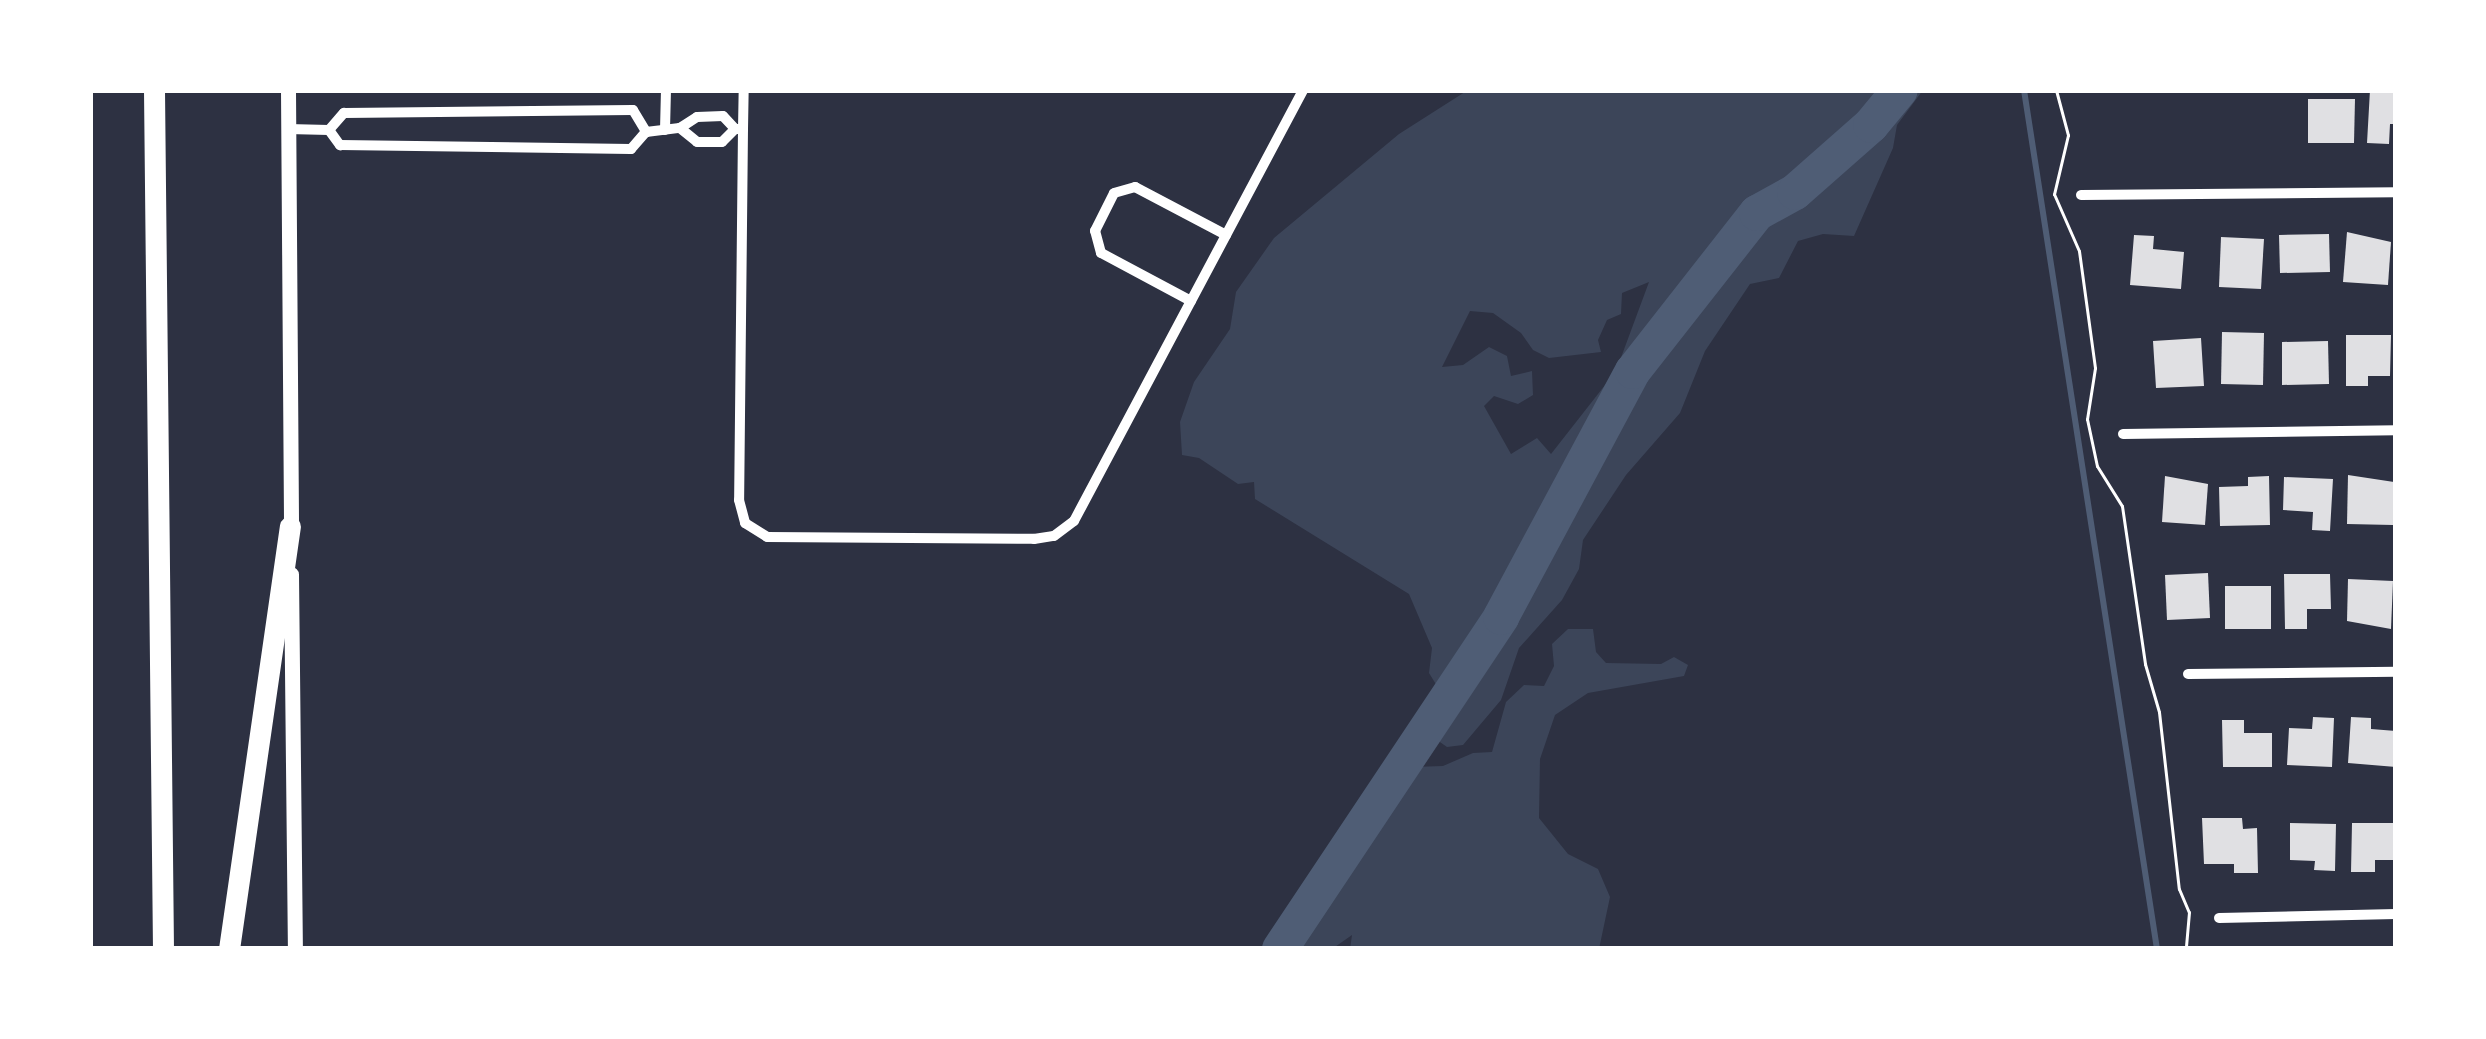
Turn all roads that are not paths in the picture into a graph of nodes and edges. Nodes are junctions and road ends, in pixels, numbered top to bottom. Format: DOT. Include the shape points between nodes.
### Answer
graph roads {
  1 [pos="154,90"];
  2 [pos="288,90"];
  3 [pos="666,90"];
  4 [pos="744,90"];
  5 [pos="1303,90"];
  6 [pos="680,128"];
  7 [pos="288,129"];
  8 [pos="740,129"];
  9 [pos="329,130"];
  10 [pos="664,130"];
  11 [pos="646,132"];
  12 [pos="2396,192"];
  13 [pos="2081,195"];
  14 [pos="1226,235"];
  15 [pos="1191,301"];
  16 [pos="2396,430"];
  17 [pos="2123,434"];
  18 [pos="290,526"];
  19 [pos="2396,672"];
  20 [pos="2188,674"];
  21 [pos="2396,914"];
  22 [pos="2219,918"];
  23 [pos="164,949"];
  24 [pos="229,949"];
  25 [pos="295,949"];
  1 -- 23 [label="highway"];
  2 -- 7 [label="main road"];
  3 -- 10 [label="street"];
  4 -- 8 [label="street"];
  5 -- 14 [label="street"];
  6 -- 8 [label="street" via="697,117 723,116"];
  6 -- 8 [label="street" via="697,142 722,142"];
  6 -- 10 [label="street"];
  7 -- 9 [label="street"];
  7 -- 18 [label="main road"];
  8 -- 15 [label="street" via="740,500 745,523 767,537 1054,536 1074,521"];
  9 -- 11 [label="street" via="340,145 631,149"];
  9 -- 11 [label="street" via="344,113 633,110"];
  10 -- 11 [label="street"];
  12 -- 13 [label="street"];
  14 -- 15 [label="street"];
  14 -- 15 [label="street" via="1136,187 1114,193 1094,231 1102,253"];
  16 -- 17 [label="street"];
  18 -- 24 [label="highway"];
  18 -- 25 [label="main road"];
  19 -- 20 [label="street"];
  21 -- 22 [label="street"];
}
